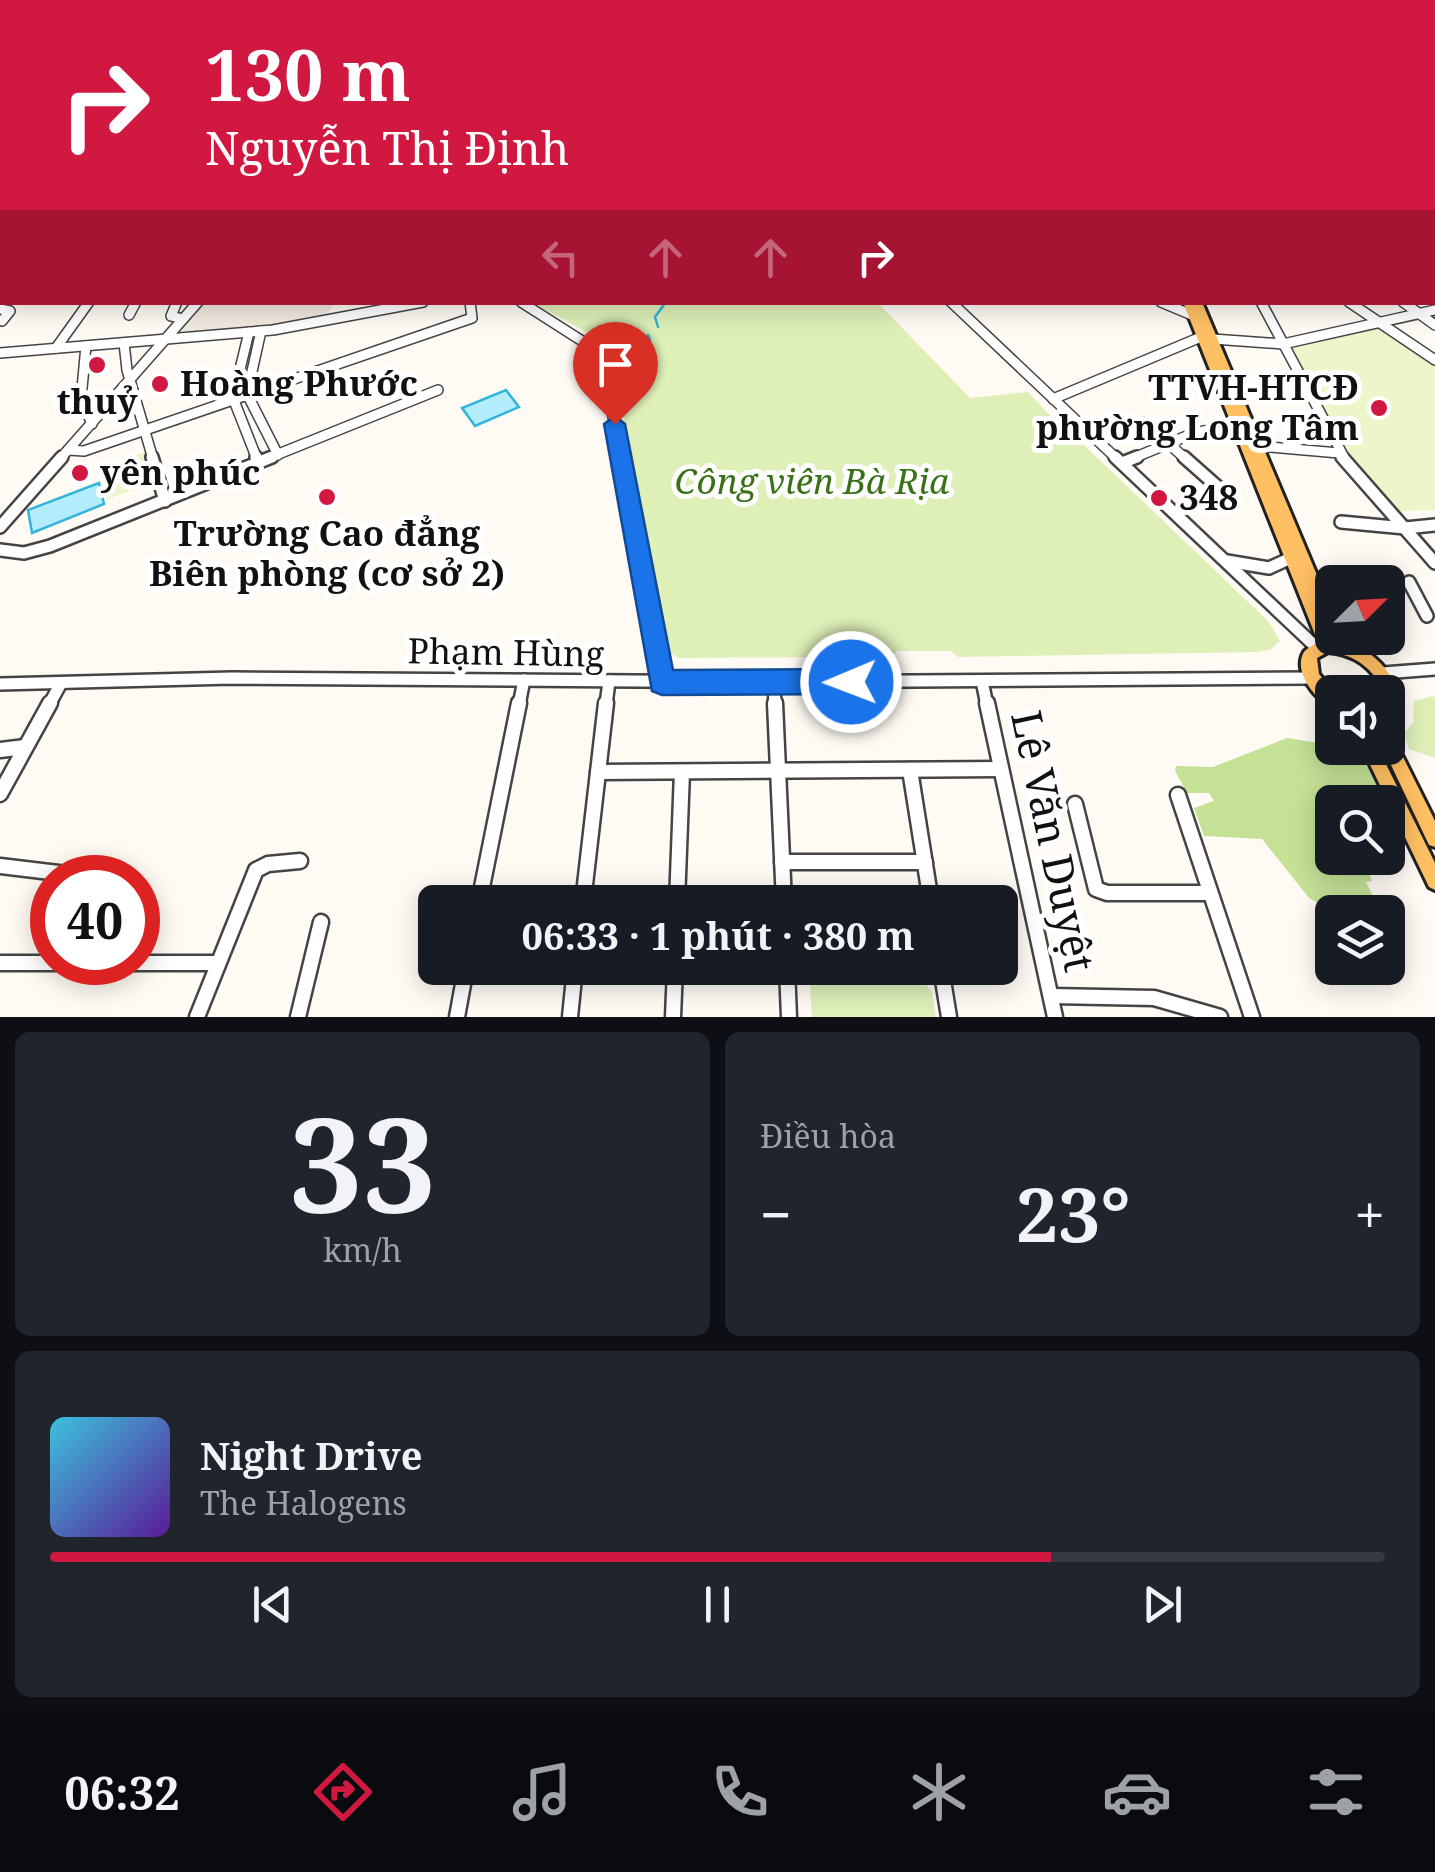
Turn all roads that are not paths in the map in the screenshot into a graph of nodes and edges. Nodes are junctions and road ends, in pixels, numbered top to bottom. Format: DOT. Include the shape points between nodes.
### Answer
graph roads {
  1 [pos="87,305"];
  2 [pos="134,305"];
  3 [pos="176,305"];
  4 [pos="196,305"];
  5 [pos="349,305"];
  6 [pos="407,305"];
  7 [pos="470,305"];
  8 [pos="526,305"];
  9 [pos="955,305"];
  10 [pos="1264,305"];
  11 [pos="1354,305"];
  12 [pos="1407,305"];
  13 [pos="1192,307"];
  14 [pos="0,309"];
  15 [pos="1435,310"];
  16 [pos="1419,314"];
  17 [pos="128,315"];
  18 [pos="344,317"];
  19 [pos="184,319"];
  20 [pos="2,321"];
  21 [pos="1379,322"];
  22 [pos="1435,325"];
  23 [pos="261,331"];
  24 [pos="249,332"];
  25 [pos="1207,338"];
  26 [pos="165,339"];
  27 [pos="124,343"];
  28 [pos="1283,344"];
  29 [pos="86,346"];
  30 [pos="56,348"];
  31 [pos="4,352"];
  32 [pos="1435,360"];
  33 [pos="0,364"];
  34 [pos="130,380"];
  35 [pos="438,390"];
  36 [pos="246,394"];
  37 [pos="233,398"];
  38 [pos="1053,399"];
  39 [pos="92,424"];
  40 [pos="1237,424"];
  41 [pos="142,430"];
  42 [pos="1095,438"];
  43 [pos="1168,443"];
  44 [pos="1258,446"];
  45 [pos="68,450"];
  46 [pos="1339,453"];
  47 [pos="278,455"];
  48 [pos="258,463"];
  49 [pos="1122,463"];
  50 [pos="1219,488"];
  51 [pos="165,501"];
  52 [pos="1341,522"];
  53 [pos="1435,526"];
  54 [pos="0,527"];
  55 [pos="1405,528"];
  56 [pos="0,550"];
  57 [pos="1293,557"];
  58 [pos="1225,560"];
  59 [pos="1435,563"];
  60 [pos="1409,582"];
  61 [pos="1315,585"];
  62 [pos="1315,609"];
  63 [pos="1427,616"];
  64 [pos="1315,632"];
  65 [pos="1315,653"];
  66 [pos="1360,655"];
  67 [pos="1435,669"];
  68 [pos="1383,673"];
  69 [pos="1312,678"];
  70 [pos="524,680"];
  71 [pos="608,681"];
  72 [pos="982,681"];
  73 [pos="1315,681"];
  74 [pos="60,682"];
  75 [pos="662,682"];
  76 [pos="774,682"];
  77 [pos="0,684"];
  78 [pos="26,747"];
  79 [pos="0,750"];
  80 [pos="1378,765"];
  81 [pos="1399,765"];
  82 [pos="910,770"];
  83 [pos="1001,770"];
  84 [pos="598,772"];
  85 [pos="682,772"];
  86 [pos="778,772"];
  87 [pos="0,794"];
  88 [pos="1178,795"];
  89 [pos="1075,804"];
  90 [pos="1435,839"];
  91 [pos="300,860"];
  92 [pos="782,862"];
  93 [pos="924,862"];
  94 [pos="0,866"];
  95 [pos="30,870"];
  96 [pos="1435,882"];
  97 [pos="482,885"];
  98 [pos="585,885"];
  99 [pos="678,885"];
  100 [pos="783,885"];
  101 [pos="928,885"];
  102 [pos="1210,894"];
  103 [pos="321,922"];
  104 [pos="0,963"];
  105 [pos="30,963"];
  106 [pos="160,963"];
  107 [pos="218,963"];
  108 [pos="463,985"];
  109 [pos="573,985"];
  110 [pos="674,985"];
  111 [pos="790,985"];
  112 [pos="944,985"];
  113 [pos="1051,996"];
  114 [pos="197,1017"];
  115 [pos="298,1017"];
  116 [pos="457,1017"];
  117 [pos="570,1017"];
  118 [pos="673,1017"];
  119 [pos="790,1017"];
  120 [pos="949,1017"];
  121 [pos="1056,1017"];
  122 [pos="1220,1017"];
  123 [pos="1252,1017"];
  1 -- 30 [label="street"];
  2 -- 17 [label="street"];
  3 -- 19 [label="street" via="171,316"];
  4 -- 19 [label="street"];
  5 -- 18 [label="street"];
  6 -- 18 [label="street"];
  7 -- 36 [label="street" via="472,318"];
  8 -- 75 [label="street" via="601,353"];
  9 -- 38 [label="street"];
  10 -- 28 [label="street"];
  11 -- 21 [label="street"];
  12 -- 16 [label="street"];
  13 -- 25 [label="main road"];
  14 -- 20 [label="street" via="10,311"];
  15 -- 16 [label="street"];
  16 -- 21 [label="street"];
  16 -- 22 [label="street"];
  18 -- 23 [label="street"];
  19 -- 26 [label="street"];
  21 -- 28 [label="street"];
  21 -- 32 [label="street"];
  23 -- 24 [label="street"];
  23 -- 36 [label="street"];
  24 -- 26 [label="street"];
  24 -- 37 [label="street"];
  25 -- 28 [label="street"];
  25 -- 38 [label="street"];
  25 -- 40 [label="main road"];
  25 -- 44 [label="main road"];
  26 -- 27 [label="street"];
  26 -- 34 [label="street"];
  27 -- 29 [label="street"];
  27 -- 34 [label="street"];
  28 -- 46 [label="street"];
  29 -- 30 [label="street"];
  29 -- 39 [label="street" via="82,408"];
  30 -- 31 [label="street"];
  31 -- 33 [label="street"];
  34 -- 39 [label="street"];
  34 -- 41 [label="street"];
  35 -- 47 [label="street"];
  36 -- 37 [label="street"];
  36 -- 47 [label="street"];
  37 -- 41 [label="street"];
  37 -- 48 [label="street"];
  38 -- 42 [label="street"];
  39 -- 45 [label="street"];
  40 -- 43 [label="street"];
  40 -- 57 [label="main road"];
  41 -- 45 [label="street" via="84,451"];
  41 -- 51 [label="street"];
  42 -- 43 [label="street" via="1139,422"];
  42 -- 49 [label="street"];
  43 -- 49 [label="street"];
  43 -- 50 [label="street"];
  44 -- 46 [label="street"];
  44 -- 61 [label="main road"];
  45 -- 54 [label="street"];
  46 -- 55 [label="street"];
  47 -- 48 [label="street"];
  48 -- 51 [label="street"];
  49 -- 58 [label="street"];
  51 -- 56 [label="street" via="40,550"];
  52 -- 55 [label="street"];
  53 -- 55 [label="street"];
  55 -- 59 [label="street"];
  57 -- 58 [label="street" via="1269,568"];
  57 -- 62 [label="main road"];
  58 -- 64 [label="street"];
  60 -- 63 [label="street"];
  65 -- 69 [label="main road" via="1308,666"];
  66 -- 68 [label="main road"];
  67 -- 68 [label="street"];
  69 -- 72 [label="street, Phạm Hùng"];
  69 -- 73 [label="main road"];
  70 -- 71 [label="street, Phạm Hùng"];
  70 -- 74 [label="street, Phạm Hùng"];
  70 -- 97 [label="street"];
  71 -- 75 [label="street, Phạm Hùng"];
  71 -- 84 [label="street"];
  72 -- 76 [label="street, Phạm Hùng"];
  72 -- 83 [label="street, Lê Văn Duyệt"];
  74 -- 77 [label="street, Phạm Hùng"];
  74 -- 78 [label="street"];
  75 -- 76 [label="street, Phạm Hùng"];
  76 -- 86 [label="street"];
  78 -- 79 [label="street"];
  78 -- 87 [label="street"];
  80 -- 96 [label="main road"];
  81 -- 90 [label="main road"];
  82 -- 83 [label="street"];
  82 -- 86 [label="street"];
  82 -- 93 [label="street"];
  83 -- 113 [label="street, Lê Văn Duyệt"];
  84 -- 85 [label="street"];
  84 -- 98 [label="street"];
  85 -- 86 [label="street"];
  85 -- 99 [label="street"];
  86 -- 92 [label="street"];
  88 -- 102 [label="street"];
  89 -- 102 [label="street" via="1096,889"];
  91 -- 107 [label="street" via="256,870"];
  92 -- 93 [label="street"];
  92 -- 100 [label="street"];
  93 -- 101 [label="street"];
  94 -- 95 [label="street"];
  102 -- 123 [label="street"];
  103 -- 115 [label="street"];
  104 -- 105 [label="street"];
  106 -- 107 [label="street"];
  107 -- 114 [label="street"];
  108 -- 116 [label="street"];
  109 -- 117 [label="street"];
  110 -- 118 [label="street"];
  111 -- 119 [label="street"];
  112 -- 120 [label="street"];
  113 -- 121 [label="street, Lê Văn Duyệt"];
  113 -- 122 [label="street" via="1154,998"];
}
